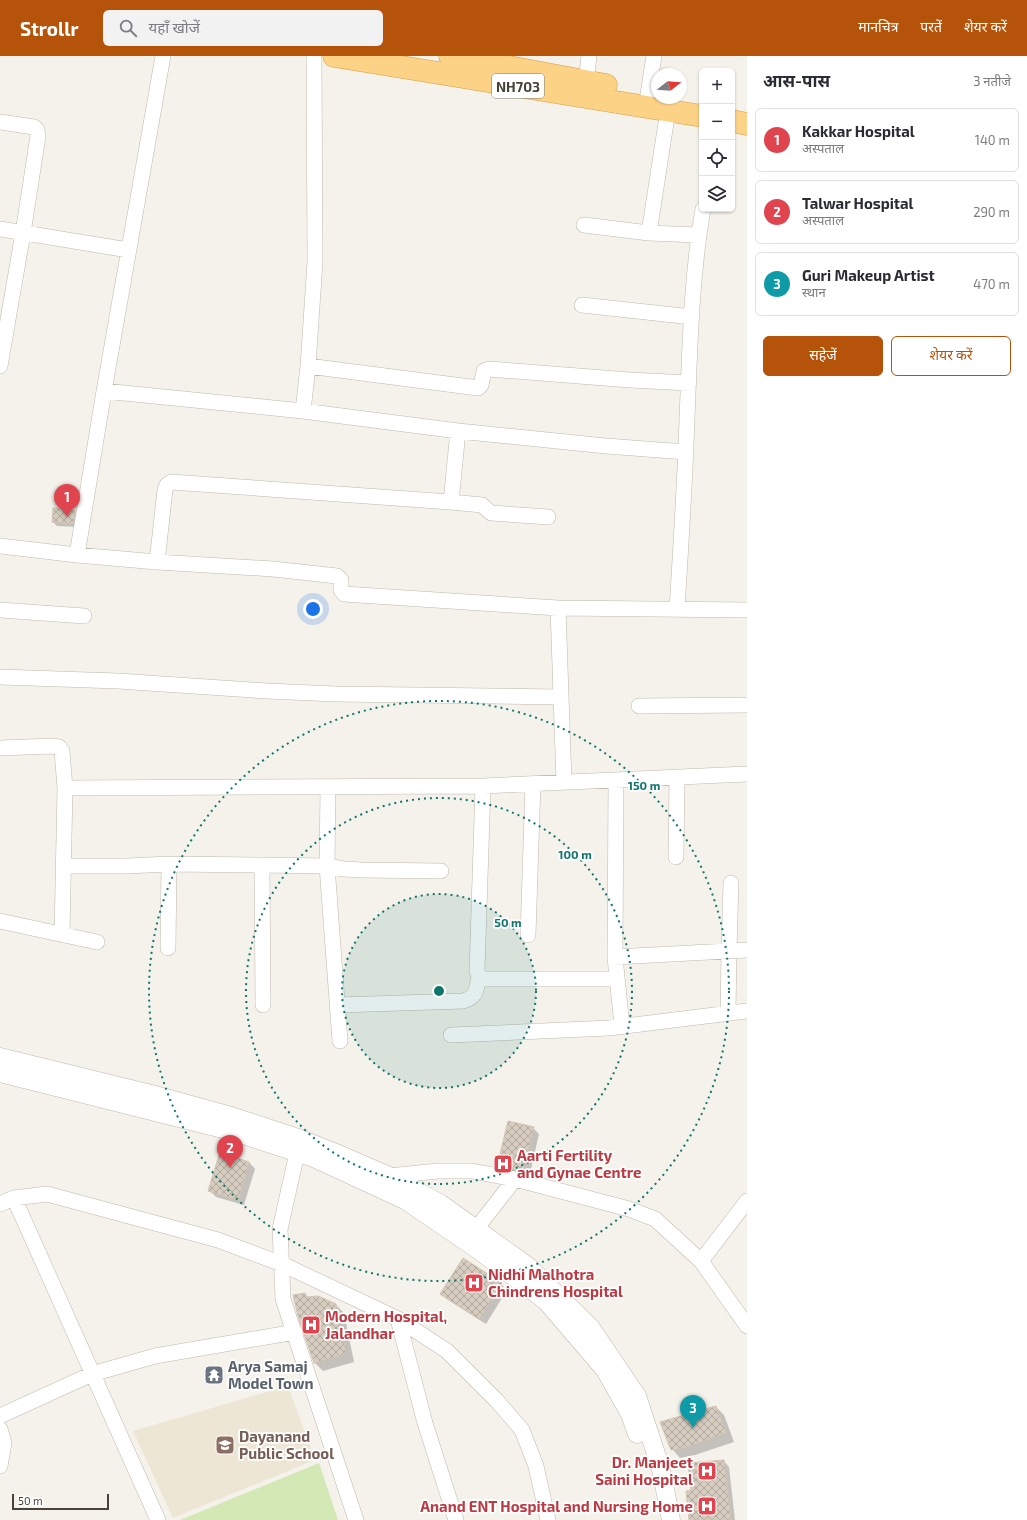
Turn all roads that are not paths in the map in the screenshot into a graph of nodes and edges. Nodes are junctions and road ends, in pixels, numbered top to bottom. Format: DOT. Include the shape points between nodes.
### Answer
graph roads {
  1 [pos="163,56"];
  2 [pos="314,56"];
  3 [pos="334,56"];
  4 [pos="450,56"];
  5 [pos="589,56"];
  6 [pos="654,56"];
  7 [pos="656,68"];
  8 [pos="586,82"];
  9 [pos="651,98"];
  10 [pos="651,99"];
  11 [pos="687,101"];
  12 [pos="699,102"];
  13 [pos="660,104"];
  14 [pos="670,104"];
  15 [pos="735,108"];
  16 [pos="747,110"];
  17 [pos="699,115"];
  18 [pos="0,122"];
  19 [pos="735,122"];
  20 [pos="747,124"];
  21 [pos="702,212"];
  22 [pos="584,225"];
  23 [pos="0,229"];
  24 [pos="23,233"];
  25 [pos="648,233"];
  26 [pos="698,236"];
  27 [pos="128,250"];
  28 [pos="582,305"];
  29 [pos="692,317"];
  30 [pos="3,329"];
  31 [pos="0,366"];
  32 [pos="308,366"];
  33 [pos="689,383"];
  34 [pos="104,391"];
  35 [pos="303,411"];
  36 [pos="458,431"];
  37 [pos="686,452"];
  38 [pos="451,502"];
  39 [pos="548,517"];
  40 [pos="0,546"];
  41 [pos="77,555"];
  42 [pos="157,562"];
  43 [pos="558,608"];
  44 [pos="747,608"];
  45 [pos="677,609"];
  46 [pos="0,610"];
  47 [pos="84,616"];
  48 [pos="0,676"];
  49 [pos="561,697"];
  50 [pos="747,705"];
  51 [pos="639,706"];
  52 [pos="0,748"];
  53 [pos="747,774"];
  54 [pos="677,777"];
  55 [pos="616,780"];
  56 [pos="564,782"];
  57 [pos="533,784"];
  58 [pos="482,786"];
  59 [pos="328,787"];
  60 [pos="65,788"];
  61 [pos="676,857"];
  62 [pos="169,864"];
  63 [pos="262,865"];
  64 [pos="63,866"];
  65 [pos="327,866"];
  66 [pos="441,871"];
  67 [pos="732,883"];
  68 [pos="0,921"];
  69 [pos="62,935"];
  70 [pos="528,935"];
  71 [pos="97,942"];
  72 [pos="168,948"];
  73 [pos="747,950"];
  74 [pos="729,951"];
  75 [pos="615,957"];
  76 [pos="479,977"];
  77 [pos="618,979"];
  78 [pos="263,1005"];
  79 [pos="338,1005"];
  80 [pos="747,1011"];
  81 [pos="728,1013"];
  82 [pos="622,1026"];
  83 [pos="451,1035"];
  84 [pos="340,1041"];
  85 [pos="0,1057"];
  86 [pos="0,1073"];
  87 [pos="297,1153"];
  88 [pos="389,1176"];
  89 [pos="515,1179"];
  90 [pos="7,1201"];
  91 [pos="747,1201"];
  92 [pos="476,1229"];
  93 [pos="701,1261"];
  94 [pos="282,1264"];
  95 [pos="398,1319"];
  96 [pos="747,1326"];
  97 [pos="294,1332"];
  98 [pos="92,1374"];
  99 [pos="0,1416"];
  100 [pos="0,1429"];
  101 [pos="0,1466"];
  102 [pos="158,1520"];
  103 [pos="356,1520"];
  104 [pos="456,1520"];
  105 [pos="548,1520"];
  106 [pos="658,1520"];
  107 [pos="671,1520"];
  1 -- 27 [label="street"];
  2 -- 32 [label="street" via="315,262"];
  3 -- 10 [label="highway, NH703"];
  4 -- 8 [label="highway, NH703"];
  5 -- 8 [label="street"];
  6 -- 7 [label="street"];
  8 -- 9 [label="highway, NH703"];
  11 -- 12 [label="highway, NH703"];
  13 -- 25 [label="street"];
  14 -- 17 [label="highway, NH703"];
  15 -- 16 [label="highway"];
  18 -- 24 [label="street" via="34,127 37,130"];
  19 -- 20 [label="highway"];
  21 -- 26 [label="street"];
  22 -- 25 [label="street"];
  23 -- 24 [label="street"];
  24 -- 27 [label="street"];
  24 -- 30 [label="street"];
  25 -- 26 [label="street"];
  26 -- 29 [label="street"];
  27 -- 34 [label="street"];
  28 -- 29 [label="street"];
  29 -- 33 [label="street"];
  30 -- 31 [label="street"];
  32 -- 33 [label="street" via="478,388 484,371 488,369"];
  32 -- 35 [label="street"];
  33 -- 37 [label="street"];
  34 -- 35 [label="street"];
  34 -- 41 [label="street"];
  35 -- 36 [label="street"];
  36 -- 37 [label="street"];
  36 -- 38 [label="street"];
  37 -- 45 [label="street"];
  38 -- 39 [label="street" via="482,505 491,513"];
  38 -- 42 [label="street" via="171,482 165,490"];
  40 -- 41 [label="street"];
  41 -- 42 [label="street"];
  42 -- 43 [label="street" via="273,569 337,576 341,580 344,594"];
  43 -- 45 [label="street"];
  43 -- 49 [label="street"];
  44 -- 45 [label="street"];
  46 -- 47 [label="street"];
  48 -- 49 [label="street" via="336,694"];
  49 -- 56 [label="street"];
  50 -- 51 [label="street"];
  52 -- 60 [label="street" via="59,747 64,758"];
  53 -- 54 [label="street"];
  54 -- 55 [label="street"];
  54 -- 61 [label="street"];
  55 -- 56 [label="street"];
  55 -- 75 [label="street"];
  56 -- 57 [label="street"];
  57 -- 58 [label="street"];
  57 -- 70 [label="street"];
  58 -- 59 [label="street"];
  58 -- 76 [label="street" via="477,971"];
  59 -- 60 [label="street"];
  59 -- 65 [label="street"];
  60 -- 64 [label="street"];
  62 -- 63 [label="street"];
  62 -- 64 [label="street"];
  62 -- 72 [label="street"];
  63 -- 65 [label="street"];
  63 -- 78 [label="street"];
  64 -- 69 [label="street"];
  65 -- 66 [label="street" via="362,870"];
  65 -- 79 [label="street"];
  67 -- 74 [label="street"];
  68 -- 69 [label="street"];
  69 -- 71 [label="street"];
  73 -- 74 [label="street"];
  74 -- 75 [label="street"];
  74 -- 81 [label="street"];
  75 -- 77 [label="street"];
  76 -- 77 [label="street"];
  76 -- 79 [label="street" via="474,995 463,1001"];
  77 -- 82 [label="street"];
  79 -- 84 [label="street"];
  80 -- 81 [label="street"];
  81 -- 82 [label="street"];
  82 -- 83 [label="street"];
  85 -- 88 [label="street" via="231,1116 329,1150"];
  86 -- 87 [label="street" via="231,1131"];
  87 -- 94 [label="street" via="280,1229"];
  87 -- 106 [label="street" via="314,1158 405,1200 546,1300 605,1370 630,1414 651,1475"];
  88 -- 89 [label="street" via="438,1171 472,1171"];
  88 -- 92 [label="street" via="441,1204"];
  89 -- 92 [label="street"];
  89 -- 93 [label="street" via="629,1209 655,1220"];
  90 -- 94 [label="street" via="47,1194 218,1240"];
  90 -- 98 [label="street"];
  91 -- 93 [label="street"];
  92 -- 107 [label="street" via="529,1267 591,1328 637,1396 661,1469"];
  93 -- 96 [label="street"];
  94 -- 95 [label="street"];
  94 -- 97 [label="street" via="284,1299"];
  95 -- 104 [label="street" via="425,1423"];
  95 -- 105 [label="street" via="447,1351 522,1430 536,1466"];
  97 -- 98 [label="street" via="155,1356"];
  97 -- 103 [label="street"];
  98 -- 99 [label="street"];
  98 -- 102 [label="street"];
  100 -- 101 [label="street" via="4,1443"];
}
